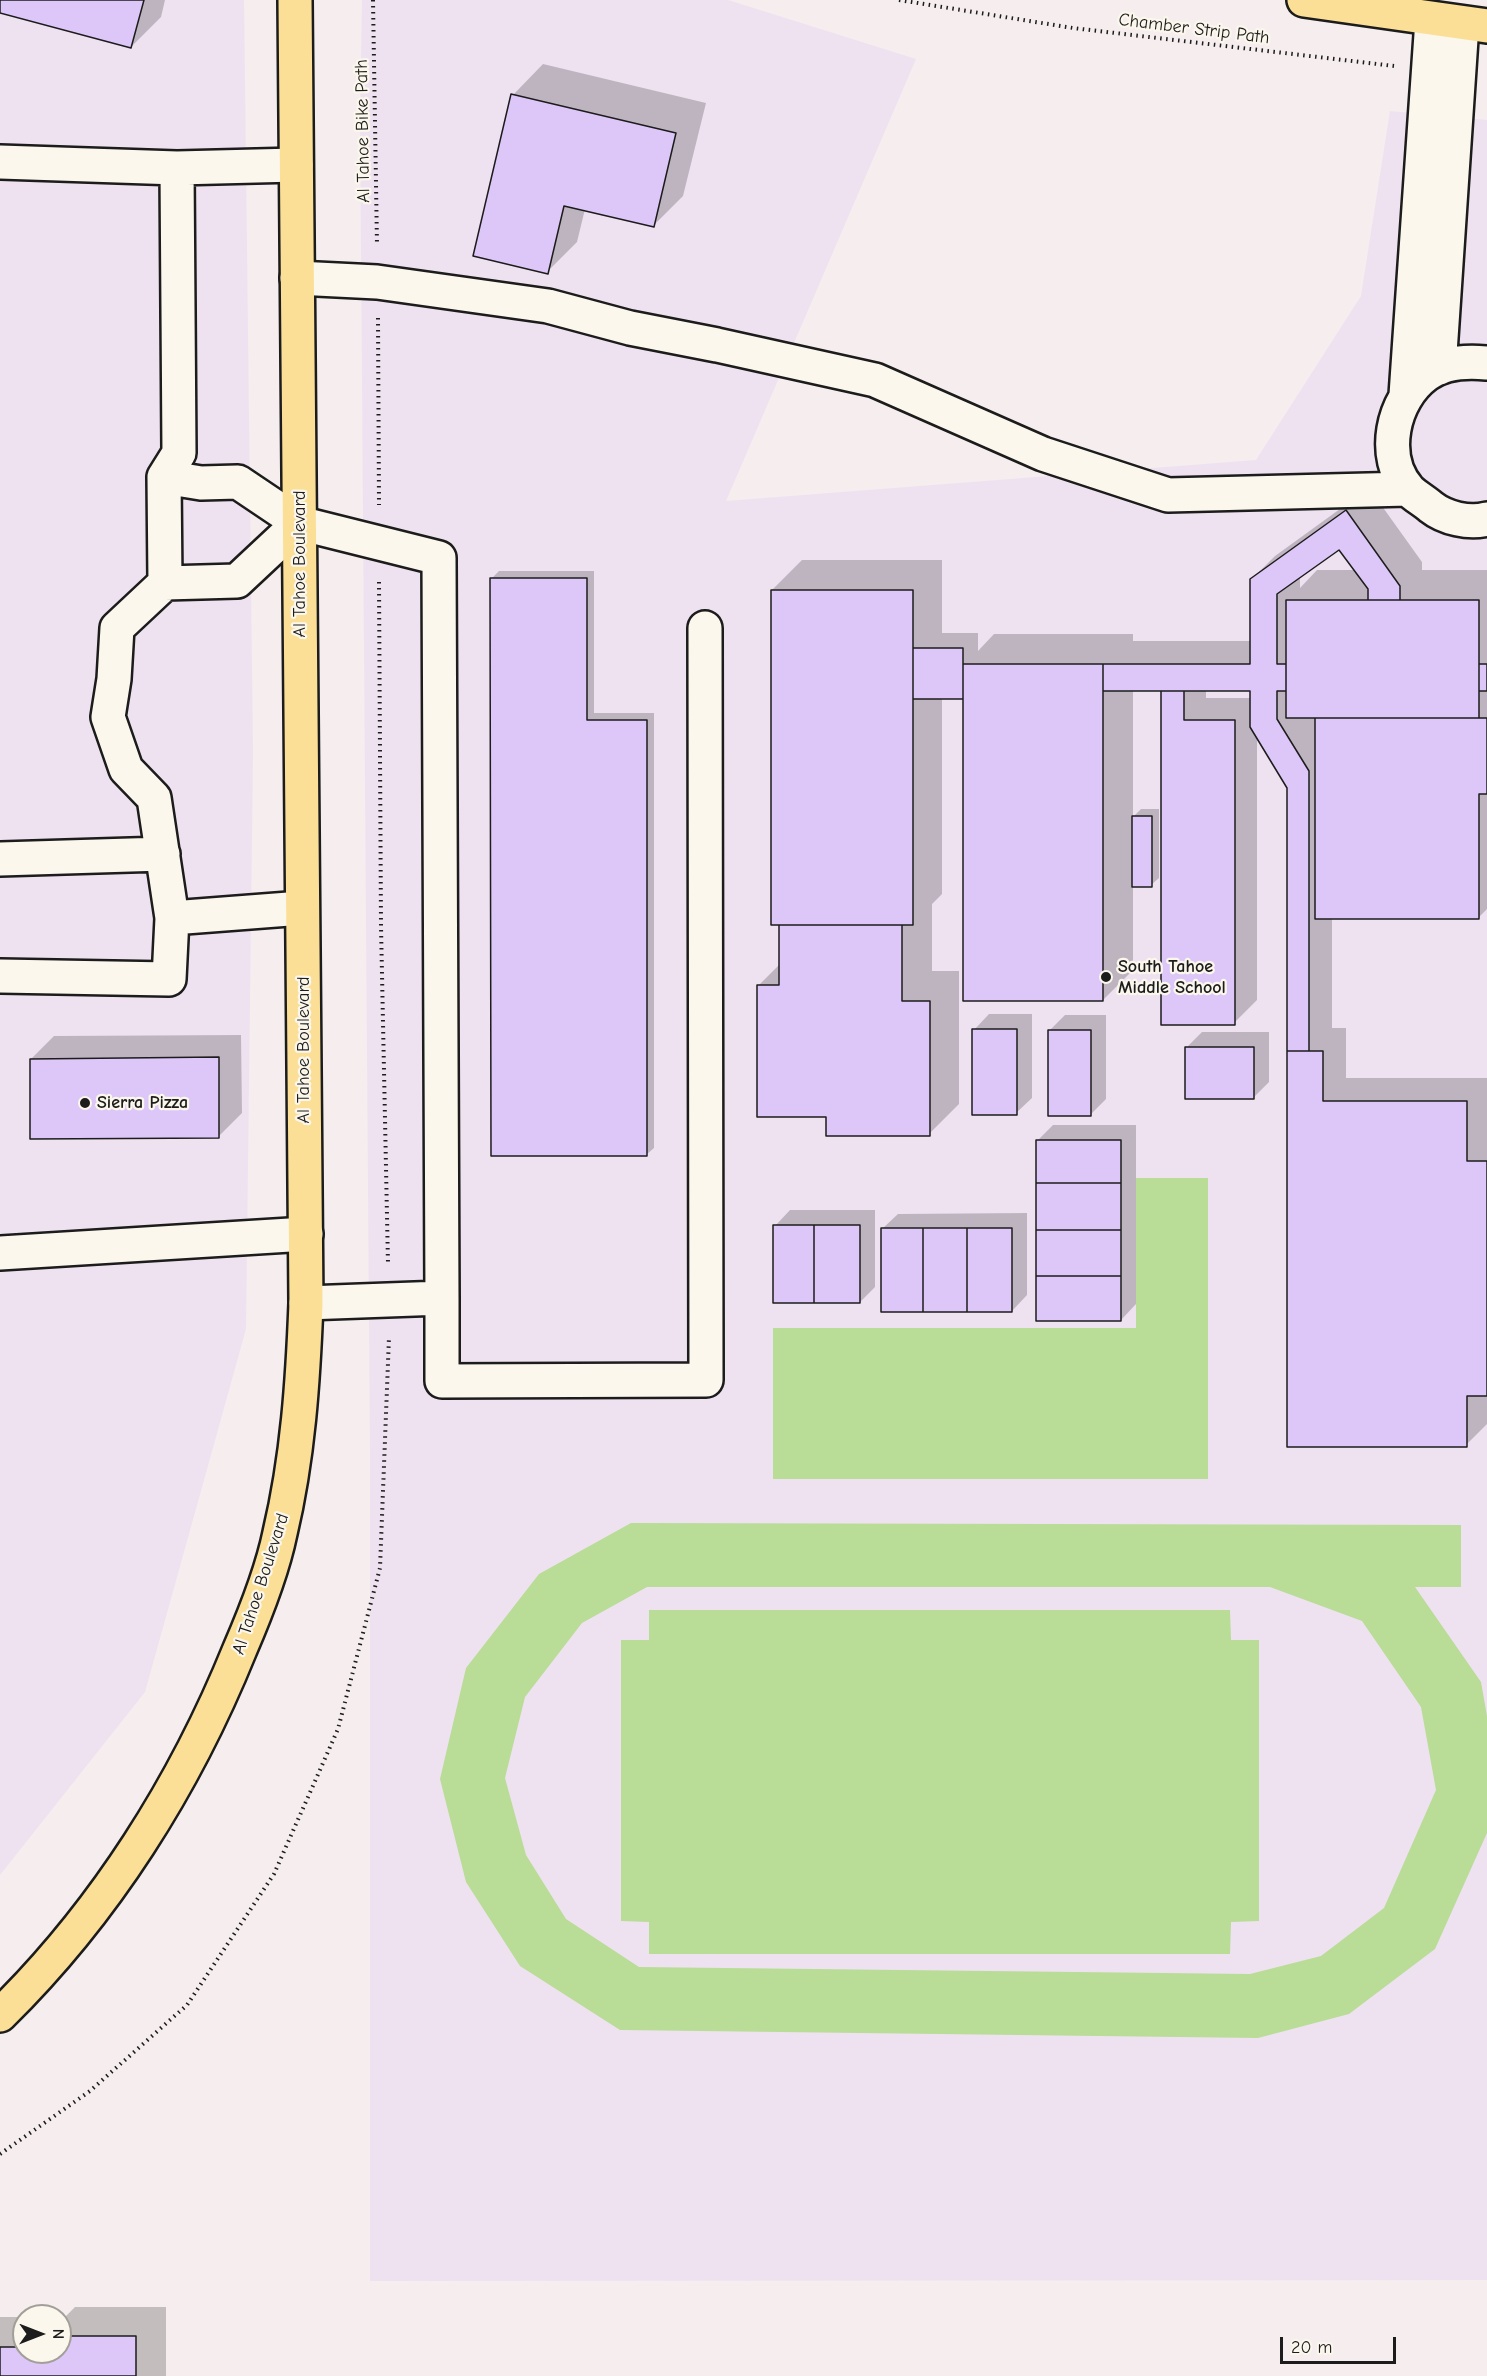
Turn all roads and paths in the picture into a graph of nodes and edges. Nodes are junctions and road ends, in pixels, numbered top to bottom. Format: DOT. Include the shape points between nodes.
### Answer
graph roads {
  1 [pos="295,0"];
  2 [pos="373,0"];
  3 [pos="899,0"];
  4 [pos="1304,0"];
  5 [pos="1460,23"];
  6 [pos="1428,70"];
  7 [pos="0,162"];
  8 [pos="296,165"];
  9 [pos="177,168"];
  10 [pos="377,249"];
  11 [pos="297,278"];
  12 [pos="1487,363"];
  13 [pos="1439,368"];
  14 [pos="1406,395"];
  15 [pos="165,477"];
  16 [pos="1408,489"];
  17 [pos="1487,519"];
  18 [pos="299,523"];
  19 [pos="165,583"];
  20 [pos="705,628"];
  21 [pos="163,854"];
  22 [pos="0,860"];
  23 [pos="303,908"];
  24 [pos="172,918"];
  25 [pos="0,976"];
  26 [pos="306,1234"];
  27 [pos="0,1252"];
  28 [pos="442,1298"];
  29 [pos="306,1303"];
  30 [pos="0,2015"];
  1 -- 8 [label="main road, Al Tahoe Boulevard"];
  2 -- 10 [label="path, Al Tahoe Bike Path"];
  3 -- 6 [label="path, Chamber Strip Path" via="1073,28"];
  4 -- 5 [label="main road"];
  5 -- 6 [label="lane"];
  5 -- 13 [label="lane"];
  6 -- 14 [label="lane"];
  7 -- 9 [label="lane"];
  8 -- 9 [label="lane"];
  8 -- 11 [label="main road, Al Tahoe Boulevard"];
  9 -- 15 [label="lane" via="179,453"];
  11 -- 16 [label="lane" via="377,282 548,306 630,328 875,380 1043,454 1168,495"];
  11 -- 18 [label="main road, Al Tahoe Boulevard"];
  12 -- 13 [label="lane" via="1466,361"];
  13 -- 14 [label="lane" via="1425,375"];
  14 -- 16 [label="lane" via="1397,414 1392,441 1396,464"];
  15 -- 18 [label="lane" via="201,483 238,482"];
  15 -- 19 [label="lane"];
  16 -- 17 [label="lane" via="1440,514 1454,519"];
  18 -- 19 [label="lane" via="237,581"];
  18 -- 23 [label="main road, Al Tahoe Boulevard"];
  18 -- 28 [label="lane" via="439,558"];
  19 -- 21 [label="lane" via="117,628 108,717 126,769 154,798"];
  20 -- 28 [label="lane" via="706,1380 442,1381"];
  21 -- 22 [label="lane"];
  21 -- 24 [label="lane"];
  23 -- 24 [label="lane"];
  23 -- 26 [label="main road, Al Tahoe Boulevard"];
  24 -- 25 [label="lane" via="169,979"];
  26 -- 27 [label="lane"];
  26 -- 29 [label="main road, Al Tahoe Boulevard"];
  28 -- 29 [label="lane"];
  29 -- 30 [label="main road, Al Tahoe Boulevard" via="296,1455 280,1536 214,1714 133,1852 74,1936"];
}
